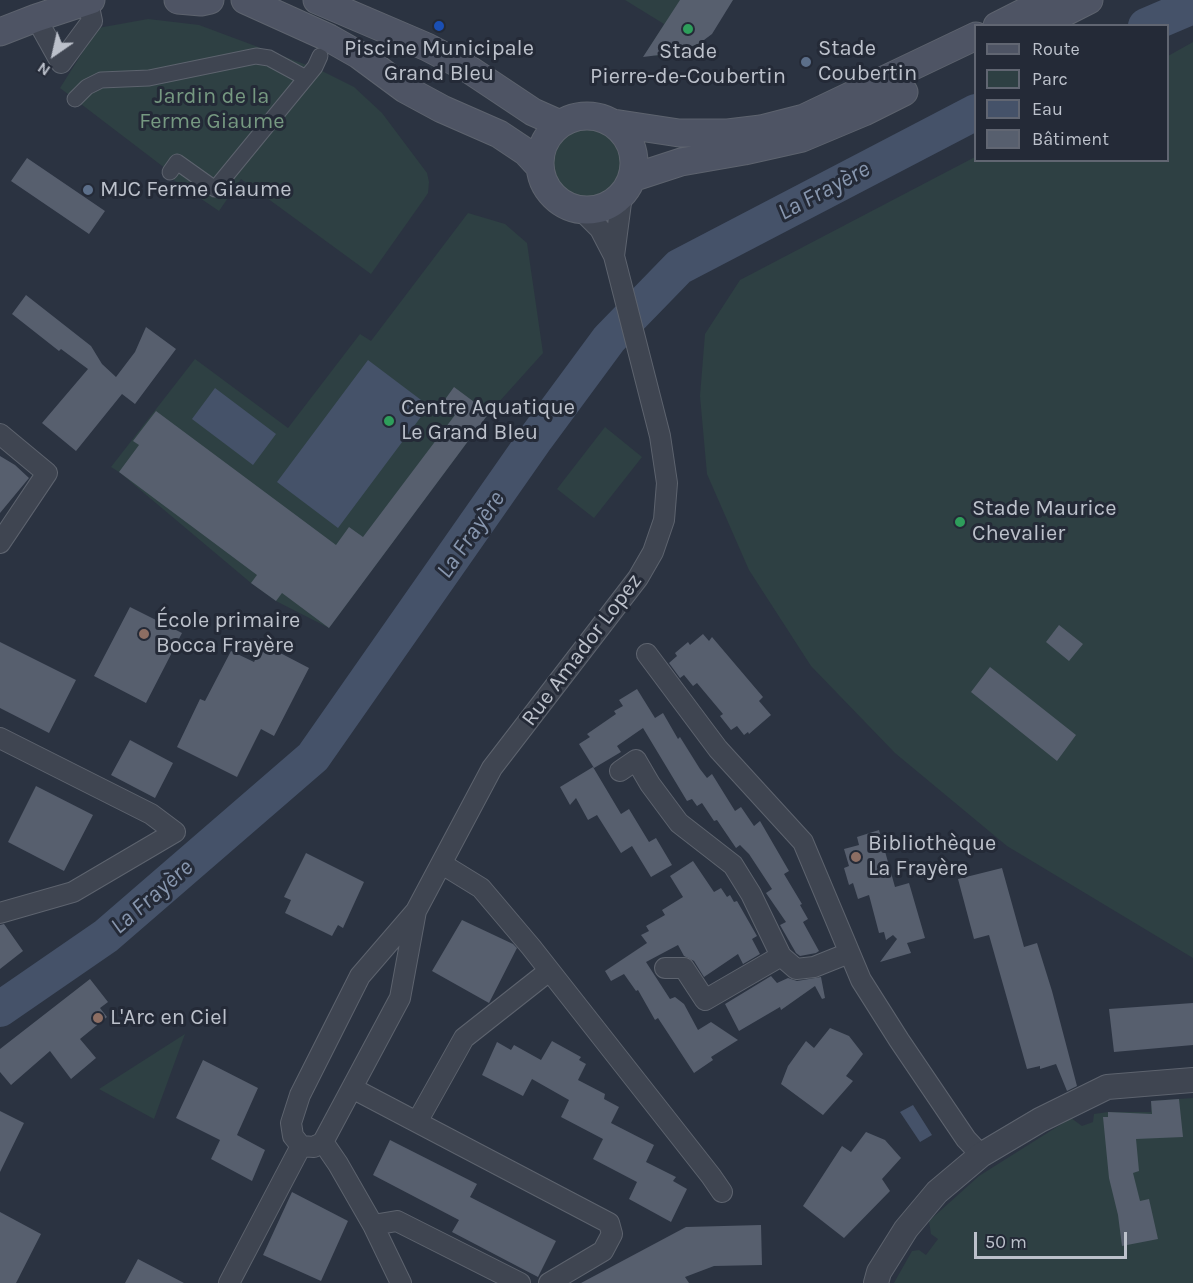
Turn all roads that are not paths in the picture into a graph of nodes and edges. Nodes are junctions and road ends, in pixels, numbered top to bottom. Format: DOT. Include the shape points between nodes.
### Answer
graph roads {
  1 [pos="178,0"];
  2 [pos="210,0"];
  3 [pos="246,0"];
  4 [pos="317,0"];
  5 [pos="1048,0"];
  6 [pos="1089,0"];
  7 [pos="90,1"];
  8 [pos="335,5"];
  9 [pos="41,9"];
  10 [pos="0,18"];
  11 [pos="1001,24"];
  12 [pos="1042,24"];
  13 [pos="0,32"];
  14 [pos="974,36"];
  15 [pos="320,56"];
  16 [pos="974,57"];
  17 [pos="306,78"];
  18 [pos="75,99"];
  19 [pos="613,123"];
  20 [pos="560,124"];
  21 [pos="539,166"];
  22 [pos="170,172"];
  23 [pos="627,187"];
  24 [pos="582,211"];
  25 [pos="614,256"];
  26 [pos="0,434"];
  27 [pos="0,543"];
  28 [pos="647,654"];
  29 [pos="0,738"];
  30 [pos="620,771"];
  31 [pos="442,864"];
  32 [pos="416,911"];
  33 [pos="0,913"];
  34 [pos="849,953"];
  35 [pos="781,956"];
  36 [pos="665,968"];
  37 [pos="549,971"];
  38 [pos="1193,1080"];
  39 [pos="352,1089"];
  40 [pos="417,1122"];
  41 [pos="322,1142"];
  42 [pos="301,1146"];
  43 [pos="981,1155"];
  44 [pos="722,1192"];
  45 [pos="373,1226"];
  46 [pos="874,1279"];
  47 [pos="229,1283"];
  48 [pos="401,1283"];
  49 [pos="520,1283"];
  50 [pos="549,1283"];
  1 -- 2 [label="main road"];
  3 -- 21 [label="main road" via="329,38 405,89 499,134"];
  4 -- 8 [label="main road"];
  5 -- 11 [label="main road"];
  6 -- 12 [label="main road"];
  7 -- 9 [label="main road"];
  7 -- 9 [label="street" via="92,21 61,63"];
  8 -- 20 [label="main road" via="428,47"];
  9 -- 10 [label="main road"];
  9 -- 13 [label="main road"];
  14 -- 19 [label="main road" via="804,118 761,129 679,133"];
  15 -- 17 [label="street"];
  16 -- 23 [label="main road" via="802,138 681,162"];
  17 -- 18 [label="street" via="269,58 256,56 148,78 101,80"];
  17 -- 22 [label="street" via="215,189 177,162"];
  19 -- 20 [label="main road" via="586,116"];
  19 -- 23 [label="main road" via="632,147 634,162"];
  20 -- 21 [label="main road" via="548,135"];
  21 -- 24 [label="main road" via="553,196 561,204"];
  23 -- 24 [label="main road" via="611,205"];
  23 -- 25 [label="street"];
  24 -- 25 [label="street" via="600,229"];
  25 -- 31 [label="street, Rue Amador Lopez" via="660,436 667,483 664,520 653,552 638,578 492,768"];
  26 -- 27 [label="street" via="46,473"];
  28 -- 34 [label="street" via="718,749 803,842"];
  29 -- 33 [label="street" via="152,814 175,832 73,892"];
  30 -- 35 [label="street" via="636,760 679,823 733,865"];
  31 -- 32 [label="street, Rue Amador Lopez"];
  31 -- 37 [label="street" via="481,888"];
  32 -- 39 [label="street, Rue Amador Lopez" via="400,998"];
  32 -- 42 [label="street, Rue Amador Lopez" via="360,976 300,1095 291,1122 293,1136"];
  34 -- 35 [label="street" via="814,967 796,969"];
  34 -- 43 [label="street" via="898,1040"];
  35 -- 36 [label="street" via="705,1000 684,969"];
  37 -- 40 [label="street" via="464,1038"];
  37 -- 44 [label="street"];
  38 -- 43 [label="street" via="1107,1087"];
  39 -- 40 [label="street"];
  39 -- 41 [label="street, Rue Amador Lopez"];
  40 -- 50 [label="street" via="609,1223 612,1234 603,1251"];
  41 -- 42 [label="street" via="314,1147"];
  41 -- 45 [label="street"];
  42 -- 47 [label="street"];
  43 -- 46 [label="street" via="937,1192 906,1229"];
  45 -- 48 [label="street"];
  45 -- 49 [label="street" via="397,1221"];
}
